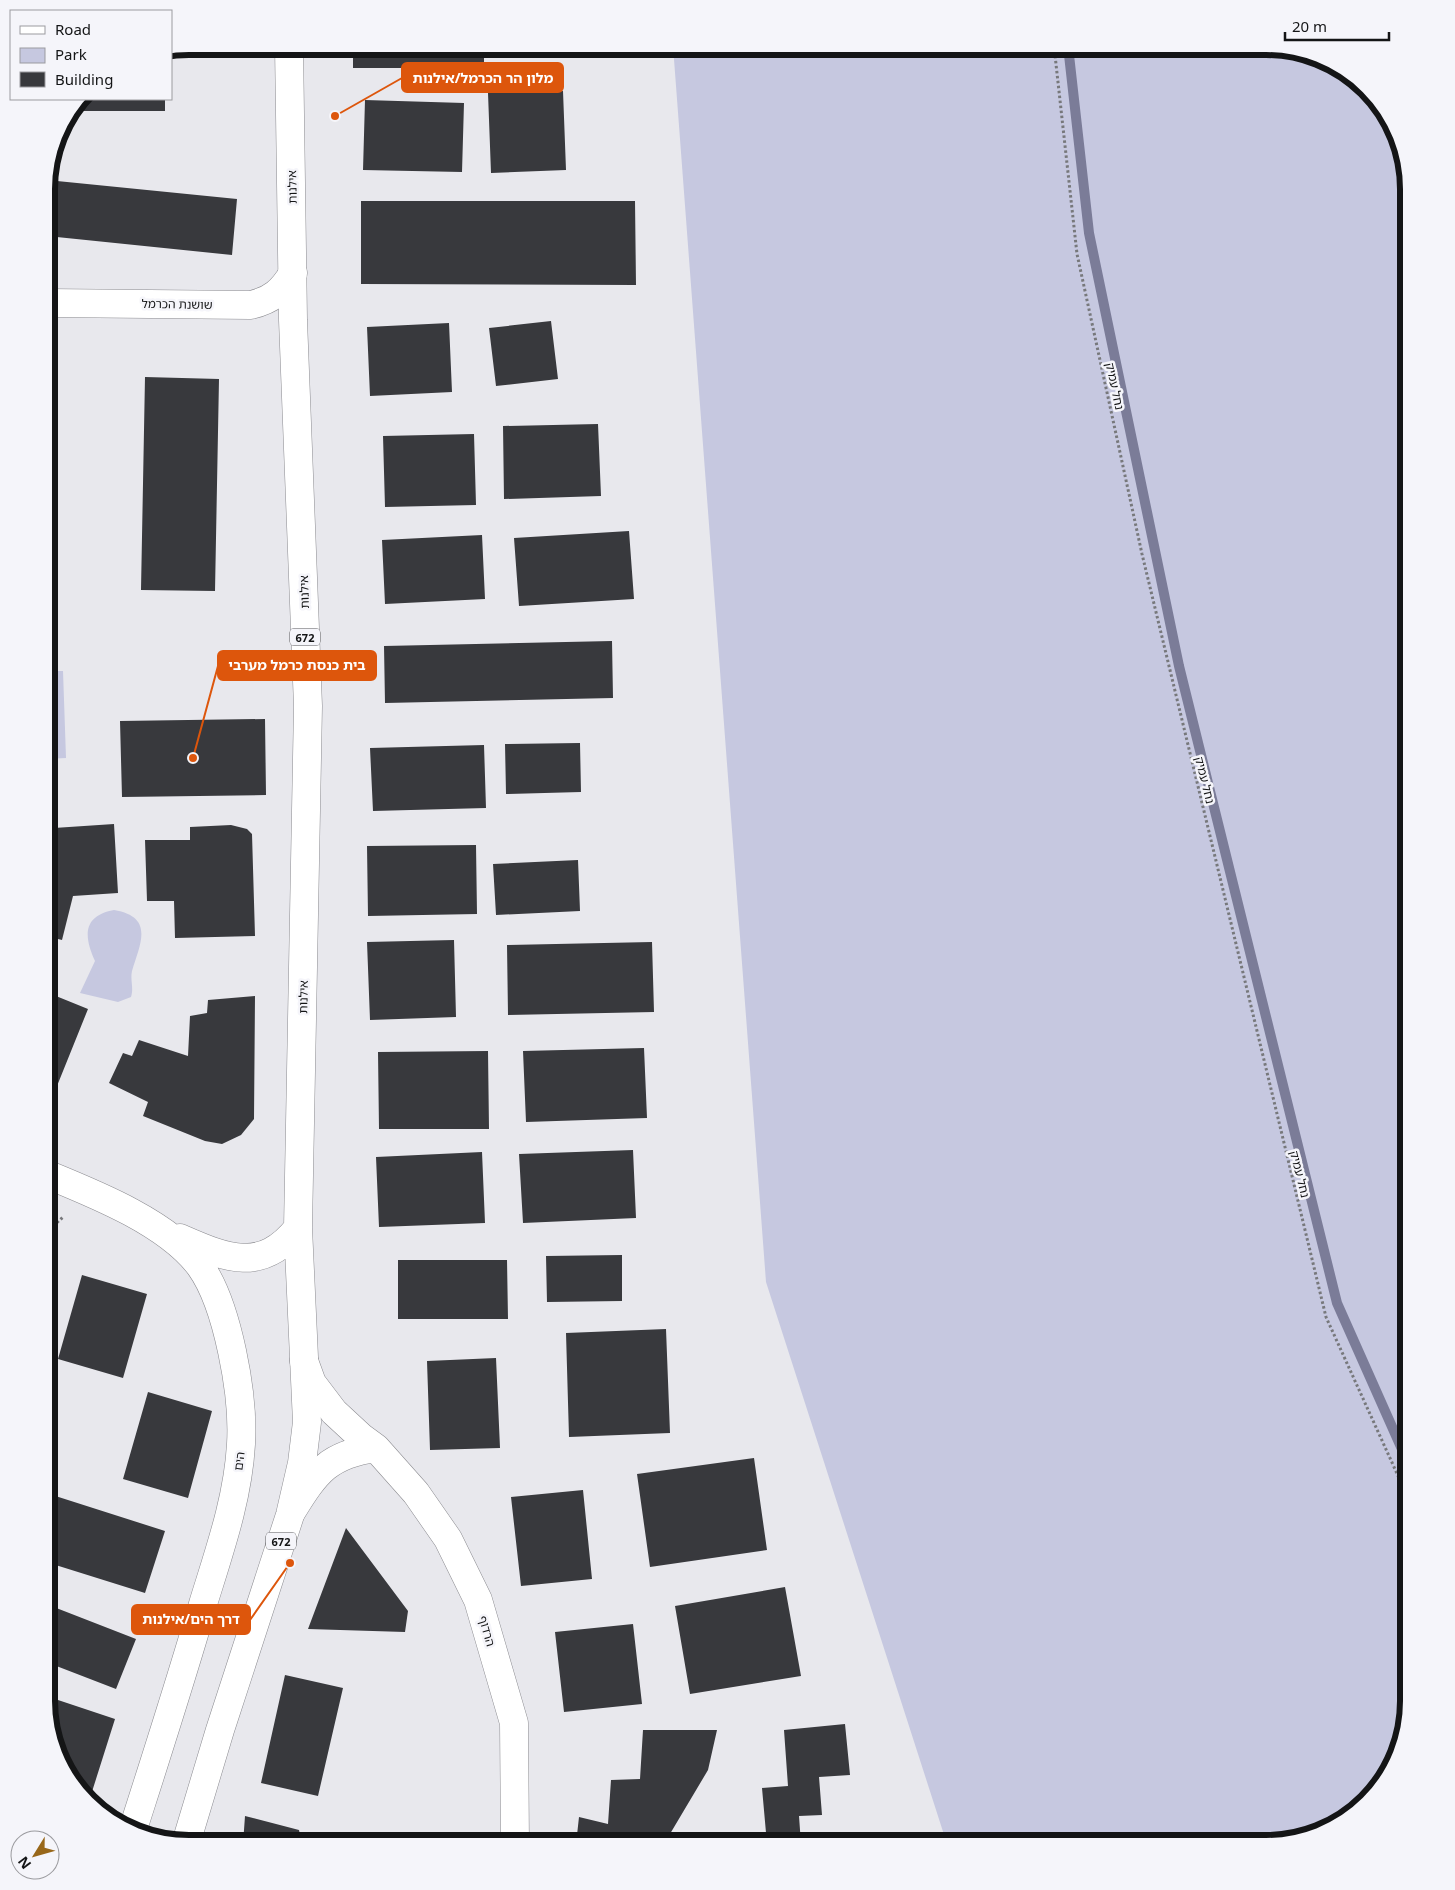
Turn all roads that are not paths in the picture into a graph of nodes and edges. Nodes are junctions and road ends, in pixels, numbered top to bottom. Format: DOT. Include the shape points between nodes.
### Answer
graph roads {
  1 [pos="290,55"];
  2 [pos="293,273"];
  3 [pos="55,303"];
  4 [pos="55,1178"];
  5 [pos="298,1228"];
  6 [pos="167,1233"];
  7 [pos="303,1358"];
  8 [pos="376,1448"];
  9 [pos="290,1515"];
  10 [pos="135,1823"];
  11 [pos="188,1835"];
  12 [pos="515,1835"];
  1 -- 2 [label="main road, אילנות / 672"];
  2 -- 3 [label="main road, שושנת הכרמל" via="276,296 251,305"];
  2 -- 5 [label="main road, אילנות / 672" via="308,706"];
  4 -- 6 [label="main road, הים" via="88,1191"];
  5 -- 6 [label="main road" via="275,1250 244,1259 217,1254"];
  5 -- 7 [label="main road, 672"];
  6 -- 10 [label="main road, הים" via="200,1266 228,1328 237,1382 241,1443 234,1504"];
  7 -- 8 [label="main road, הרדוף" via="321,1397 345,1423"];
  7 -- 9 [label="main road, 672" via="306,1422 302,1463"];
  8 -- 9 [label="main road" via="354,1451 319,1472"];
  8 -- 12 [label="main road, הרדוף" via="416,1493 448,1538 478,1600 514,1723"];
  9 -- 11 [label="main road, 672"];
}
